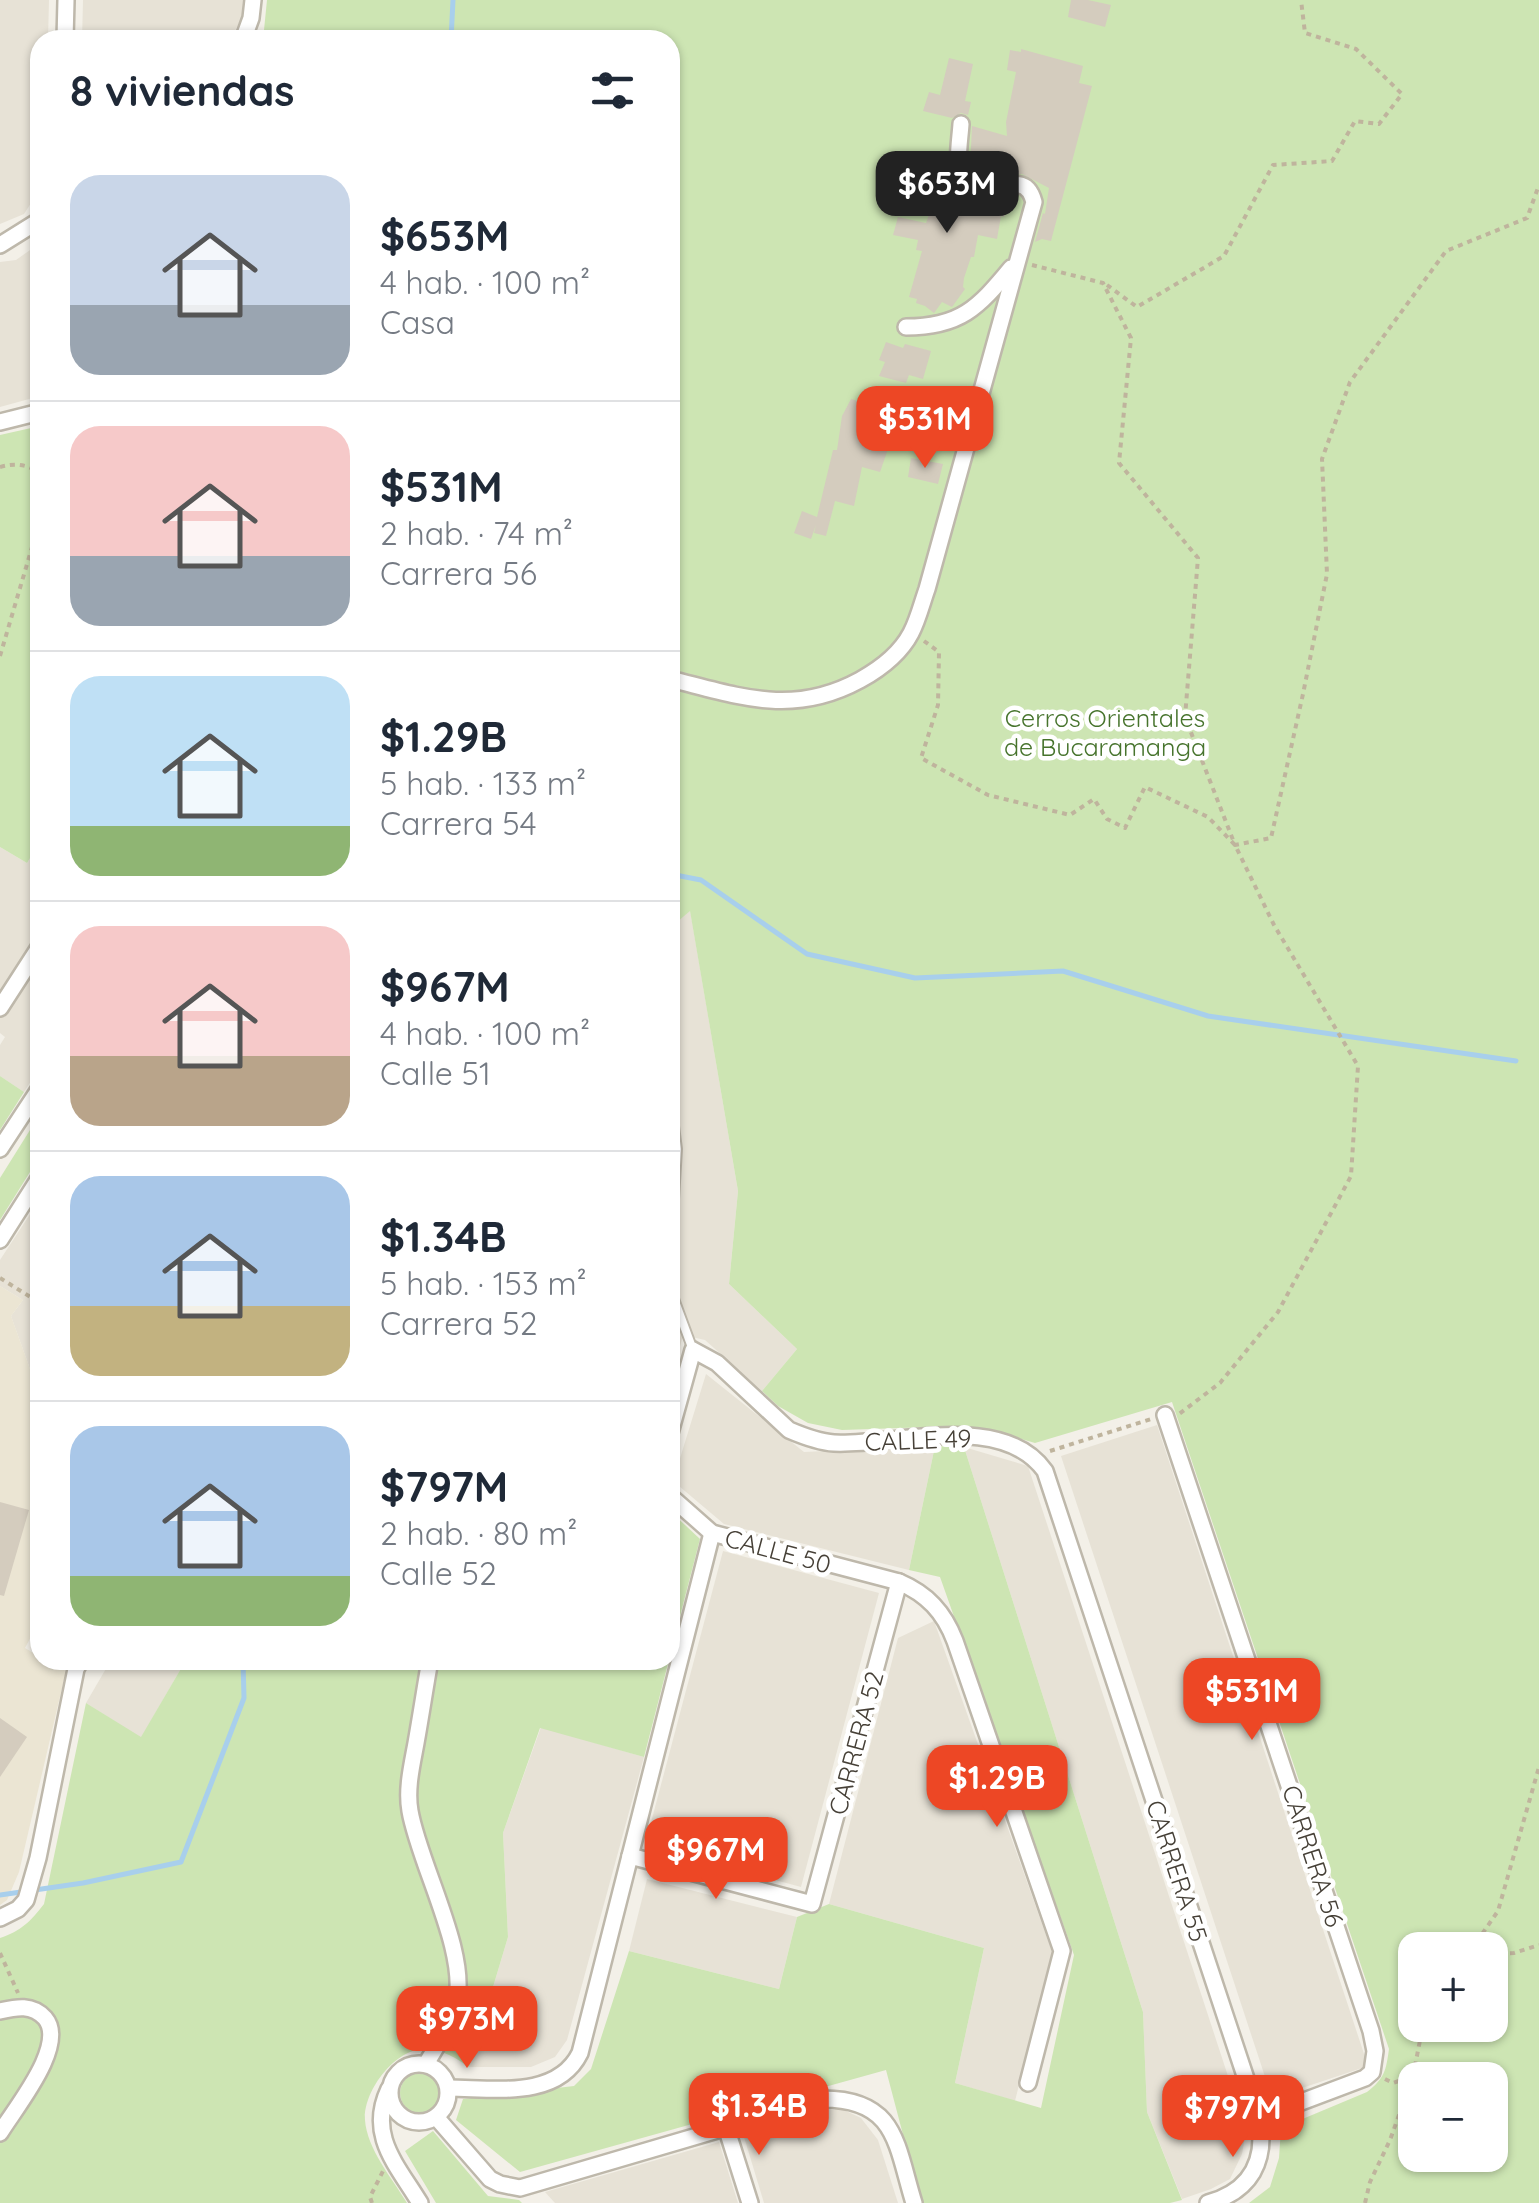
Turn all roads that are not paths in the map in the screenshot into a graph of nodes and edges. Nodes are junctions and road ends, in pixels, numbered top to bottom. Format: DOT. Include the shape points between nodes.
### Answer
graph roads {
  1 [pos="66,0"];
  2 [pos="253,0"];
  3 [pos="66,30"];
  4 [pos="247,30"];
  5 [pos="961,124"];
  6 [pos="30,227"];
  7 [pos="0,245"];
  8 [pos="1016,261"];
  9 [pos="906,327"];
  10 [pos="30,414"];
  11 [pos="0,422"];
  12 [pos="680,682"];
  13 [pos="30,962"];
  14 [pos="0,1008"];
  15 [pos="30,1103"];
  16 [pos="0,1148"];
  17 [pos="30,1193"];
  18 [pos="0,1240"];
  19 [pos="680,1314"];
  20 [pos="694,1350"];
  21 [pos="680,1399"];
  22 [pos="1166,1415"];
  23 [pos="1032,1456"];
  24 [pos="680,1505"];
  25 [pos="712,1533"];
  26 [pos="899,1582"];
  27 [pos="680,1659"];
  28 [pos="76,1670"];
  29 [pos="428,1670"];
  30 [pos="677,1670"];
  31 [pos="630,1856"];
  32 [pos="0,1918"];
  33 [pos="0,2010"];
  34 [pos="426,2064"];
  35 [pos="1028,2083"];
  36 [pos="391,2084"];
  37 [pos="449,2088"];
  38 [pos="436,2117"];
  39 [pos="1259,2118"];
  40 [pos="406,2119"];
  41 [pos="726,2127"];
  42 [pos="0,2133"];
  43 [pos="390,2155"];
  44 [pos="520,2188"];
  45 [pos="420,2203"];
  46 [pos="535,2203"];
  47 [pos="750,2203"];
  48 [pos="914,2203"];
  49 [pos="1208,2203"];
  1 -- 3 [label="street"];
  2 -- 4 [label="street"];
  5 -- 8 [label="street" via="958,166 965,189 985,196 1012,184 1033,196"];
  6 -- 7 [label="street"];
  8 -- 9 [label="street" via="981,302 948,324"];
  8 -- 12 [label="street" via="926,589 897,653 848,686 804,700 765,701"];
  10 -- 11 [label="street"];
  13 -- 14 [label="street"];
  15 -- 16 [label="street"];
  17 -- 18 [label="street"];
  19 -- 20 [label="lane"];
  20 -- 21 [label="street"];
  20 -- 23 [label="street, CALLE 49" via="789,1430 819,1441 979,1437"];
  22 -- 39 [label="street, CARRERA 56" via="1375,2051 1365,2078"];
  23 -- 39 [label="street, CARRERA 55" via="1045,1471"];
  24 -- 25 [label="street, CALLE 50"];
  25 -- 26 [label="street, CALLE 50"];
  25 -- 27 [label="street"];
  26 -- 31 [label="street, CARRERA 52" via="812,1904"];
  26 -- 35 [label="street" via="930,1600 950,1626 1062,1951"];
  28 -- 32 [label="street" via="33,1878 26,1900"];
  29 -- 34 [label="street" via="410,1810 459,1977 456,2004"];
  30 -- 31 [label="street"];
  31 -- 37 [label="street" via="574,2066 532,2087"];
  33 -- 42 [label="street" via="24,2006 40,2013 52,2040"];
  34 -- 36 [label="street" via="403,2068"];
  34 -- 37 [label="street"];
  36 -- 40 [label="street" via="392,2105"];
  36 -- 43 [label="street" via="380,2119"];
  37 -- 38 [label="street"];
  38 -- 40 [label="street"];
  38 -- 44 [label="street" via="490,2179"];
  39 -- 49 [label="street" via="1262,2136 1251,2178"];
  40 -- 43 [label="street"];
  41 -- 44 [label="street"];
  41 -- 47 [label="street"];
  41 -- 48 [label="street" via="823,2099 855,2101 886,2121"];
  43 -- 45 [label="street"];
  44 -- 46 [label="street"];
}
